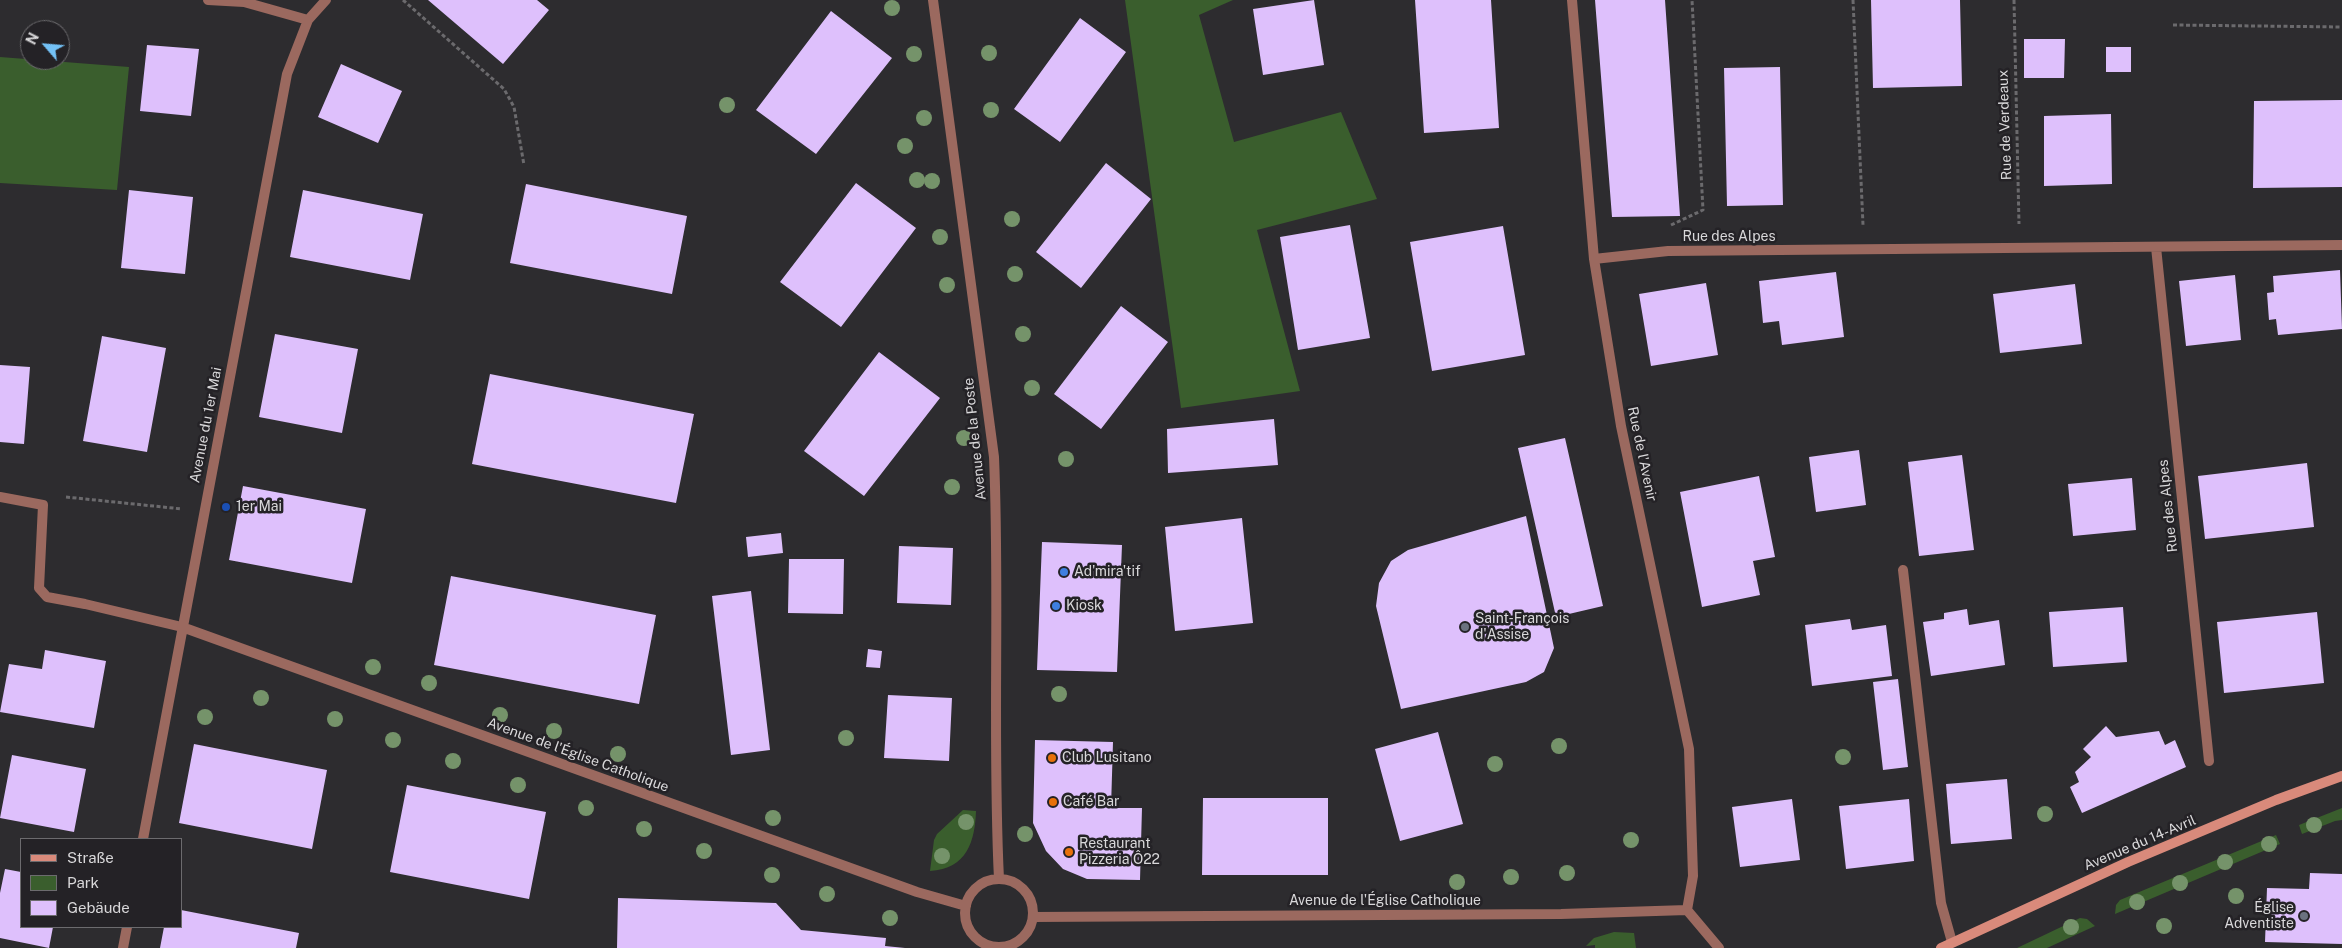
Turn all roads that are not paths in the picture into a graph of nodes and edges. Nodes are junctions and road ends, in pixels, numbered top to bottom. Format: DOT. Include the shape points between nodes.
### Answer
graph roads {
  1 [pos="208,0"];
  2 [pos="326,0"];
  3 [pos="933,0"];
  4 [pos="1572,0"];
  5 [pos="244,1"];
  6 [pos="308,20"];
  7 [pos="2342,245"];
  8 [pos="2156,247"];
  9 [pos="1594,259"];
  10 [pos="0,498"];
  11 [pos="1903,570"];
  12 [pos="182,627"];
  13 [pos="2208,761"];
  14 [pos="2342,776"];
  15 [pos="143,838"];
  16 [pos="999,879"];
  17 [pos="966,906"];
  18 [pos="1687,910"];
  19 [pos="1033,917"];
  20 [pos="127,928"];
  21 [pos="1952,942"];
  22 [pos="992,947"];
  23 [pos="123,948"];
  24 [pos="1719,948"];
  25 [pos="1941,948"];
  1 -- 5 [label="street"];
  2 -- 6 [label="street"];
  3 -- 16 [label="street, Avenue de la Poste" via="994,458 995,800"];
  4 -- 9 [label="street, Rue de l'Avenir"];
  5 -- 6 [label="street"];
  6 -- 12 [label="street, Avenue du 1er Mai" via="287,74"];
  7 -- 8 [label="street, Rue des Alpes"];
  8 -- 9 [label="street, Rue des Alpes" via="1668,251"];
  8 -- 13 [label="street, Rue des Alpes"];
  9 -- 18 [label="street, Rue de l'Avenir" via="1621,426 1689,749 1693,876"];
  10 -- 12 [label="street, Avenue de l'Église Catholique" via="43,505 39,588 47,597"];
  11 -- 21 [label="street" via="1941,903"];
  12 -- 15 [label="street, Avenue du 1er Mai"];
  12 -- 17 [label="street, Avenue de l'Église Catholique" via="899,885"];
  14 -- 21 [label="main road, Avenue du 14-Avril" via="2128,862"];
  16 -- 17 [label="street" via="977,886"];
  16 -- 19 [label="street" via="1009,880 1025,890 1033,907"];
  17 -- 22 [label="street" via="965,916 973,934"];
  18 -- 19 [label="street, Avenue de l'Église Catholique" via="1561,914"];
  18 -- 24 [label="street"];
  19 -- 22 [label="street" via="1031,926 1018,941 1009,946"];
  20 -- 23 [label="street"];
  21 -- 25 [label="main road, Avenue du 14-Avril"];
}
